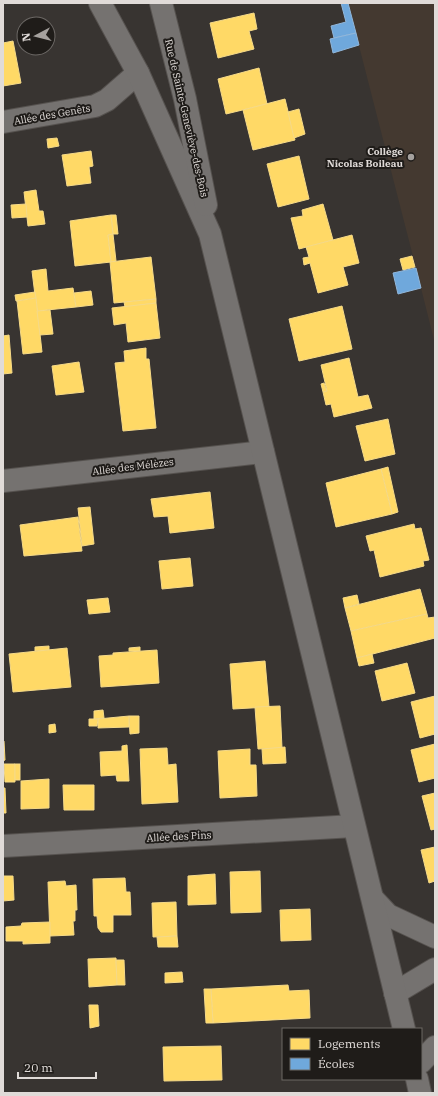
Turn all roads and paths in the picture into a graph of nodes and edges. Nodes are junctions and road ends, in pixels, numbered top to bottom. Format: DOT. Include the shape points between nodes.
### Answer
graph roads {
  1 [pos="100,3"];
  2 [pos="161,3"];
  3 [pos="138,73"];
  4 [pos="3,122"];
  5 [pos="210,234"];
  6 [pos="263,452"];
  7 [pos="3,481"];
  8 [pos="354,826"];
  9 [pos="3,846"];
  10 [pos="373,899"];
  11 [pos="435,937"];
  12 [pos="435,969"];
  13 [pos="396,993"];
  14 [pos="404,1028"];
  15 [pos="435,1047"];
  16 [pos="422,1061"];
  17 [pos="417,1080"];
  18 [pos="420,1093"];
  1 -- 3 [label="main road"];
  2 -- 5 [label="main road, Rue de Sainte-Geneviève-des-Bois" via="185,99 205,195"];
  3 -- 4 [label="main road, Allée des Genêts" via="107,100 95,106"];
  3 -- 5 [label="main road"];
  5 -- 6 [label="main road"];
  6 -- 7 [label="main road, Allée des Mélèzes"];
  6 -- 8 [label="main road"];
  8 -- 9 [label="main road, Allée des Pins"];
  8 -- 10 [label="main road"];
  10 -- 11 [label="main road" via="388,915"];
  10 -- 13 [label="main road"];
  12 -- 13 [label="main road"];
  13 -- 14 [label="main road"];
  15 -- 16 [label="main road"];
  17 -- 18 [label="main road"];
}
